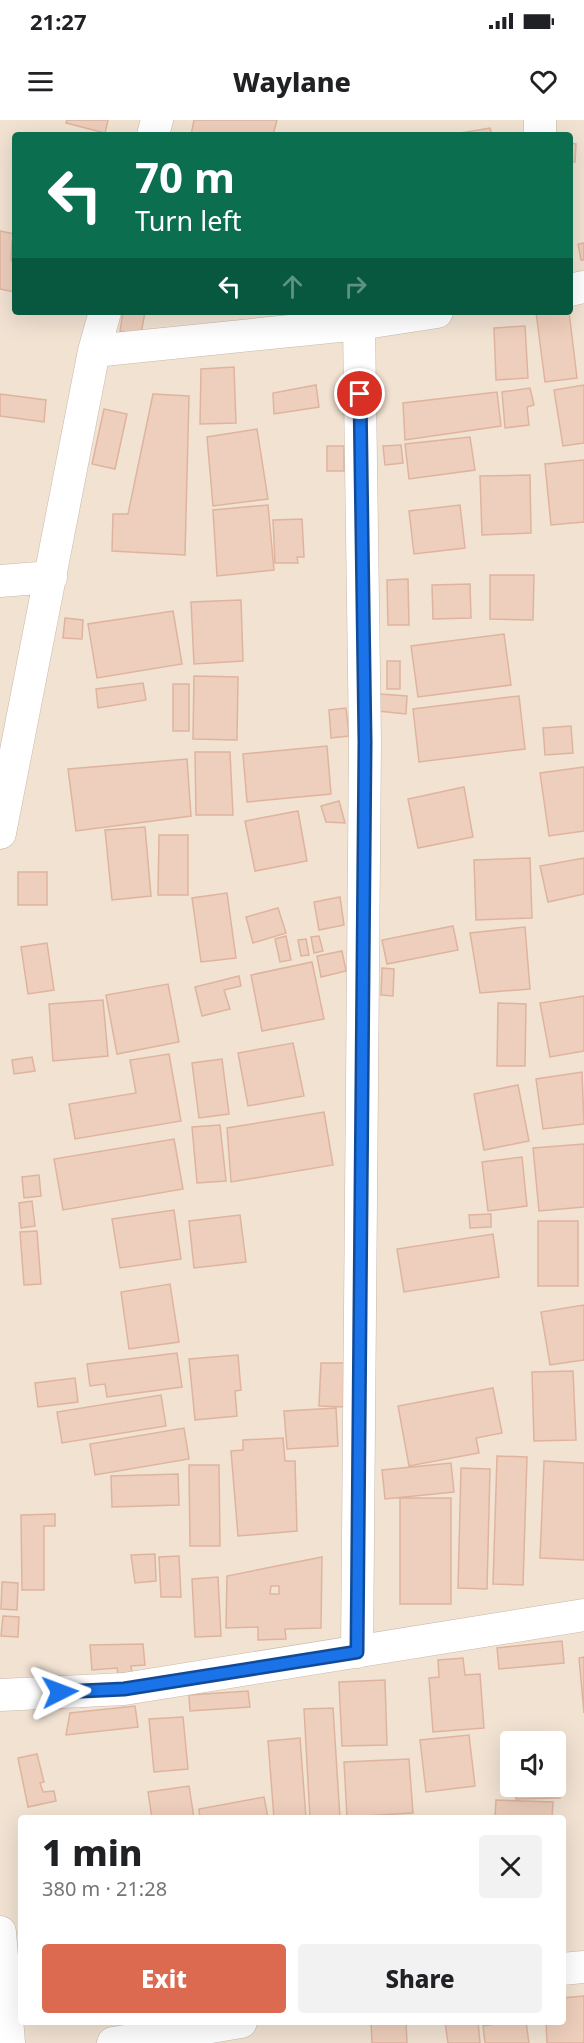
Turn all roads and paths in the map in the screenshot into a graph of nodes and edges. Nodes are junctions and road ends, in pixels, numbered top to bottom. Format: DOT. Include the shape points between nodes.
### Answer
graph roads {
  1 [pos="104,315"];
  2 [pos="418,315"];
  3 [pos="359,324"];
  4 [pos="94,351"];
  5 [pos="51,577"];
  6 [pos="0,580"];
  7 [pos="0,833"];
  8 [pos="584,1616"];
  9 [pos="357,1652"];
  10 [pos="0,1695"];
  11 [pos="0,1932"];
  12 [pos="584,1967"];
  13 [pos="566,1969"];
  14 [pos="222,2025"];
  15 [pos="6,2028"];
  16 [pos="113,2043"];
  1 -- 4 [label="street"];
  2 -- 3 [label="street"];
  3 -- 4 [label="street"];
  3 -- 9 [label="street" via="365,742"];
  4 -- 5 [label="street"];
  5 -- 6 [label="street"];
  5 -- 7 [label="street"];
  8 -- 9 [label="street"];
  9 -- 10 [label="street" via="124,1689"];
  11 -- 15 [label="street"];
  12 -- 13 [label="street"];
  14 -- 16 [label="street"];
}
